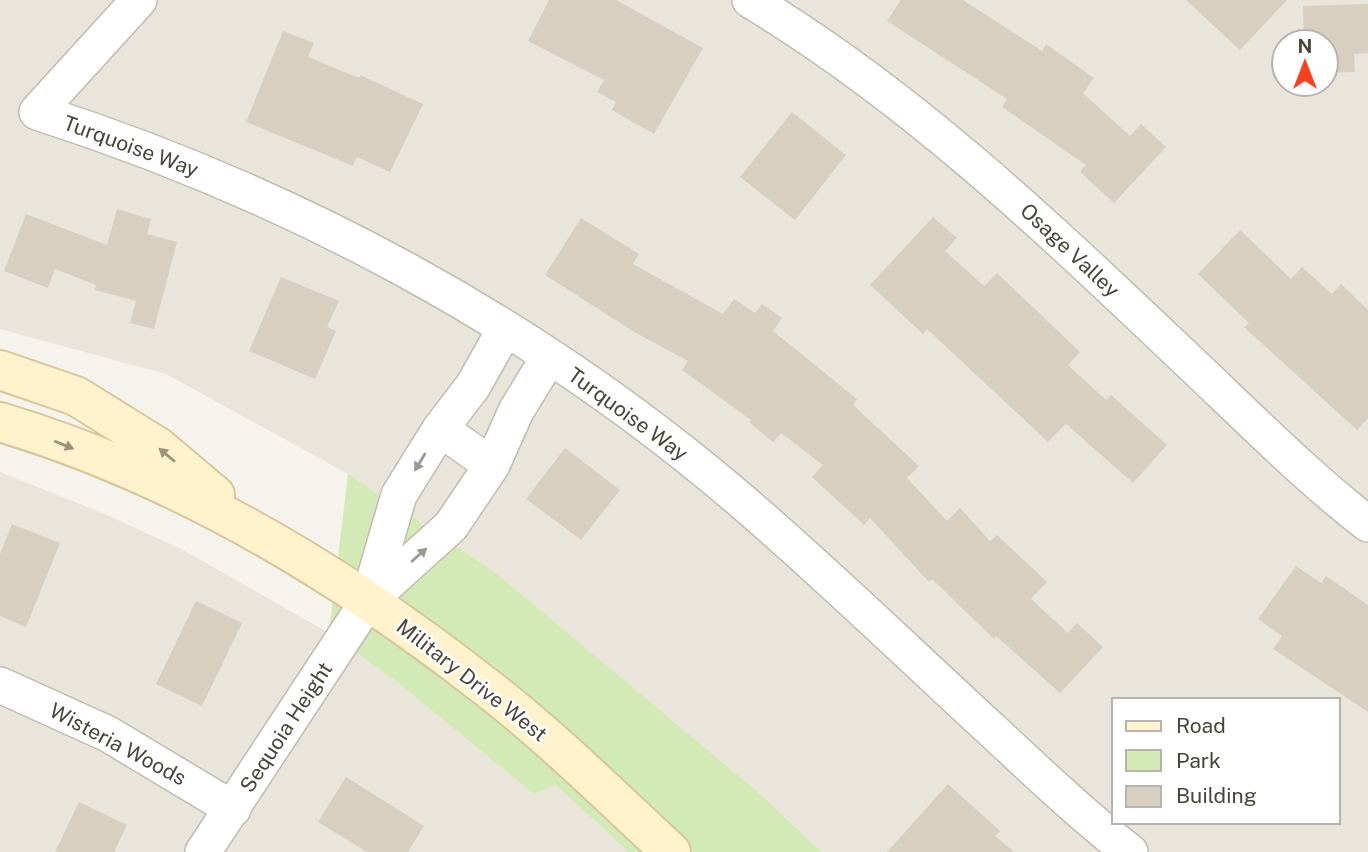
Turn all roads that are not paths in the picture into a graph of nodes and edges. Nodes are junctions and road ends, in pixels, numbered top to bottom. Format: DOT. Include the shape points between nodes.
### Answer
graph roads {
  1 [pos="139,0"];
  2 [pos="750,0"];
  3 [pos="505,330"];
  4 [pos="549,357"];
  5 [pos="0,370"];
  6 [pos="0,422"];
  7 [pos="440,429"];
  8 [pos="492,465"];
  9 [pos="1368,524"];
  10 [pos="257,530"];
  11 [pos="368,601"];
  12 [pos="0,685"];
  13 [pos="233,809"];
  14 [pos="203,852"];
  15 [pos="671,852"];
  16 [pos="1130,852"];
  1 -- 3 [label="street, Turquoise Way" via="37,112 259,195 405,268"];
  2 -- 9 [label="street, Osage Valley" via="946,140 1050,229 1313,481"];
  3 -- 4 [label="street, Turquoise Way"];
  3 -- 7 [label="street, Sequoia Height" via="473,386"];
  4 -- 8 [label="street, Sequoia Height" via="516,411"];
  4 -- 16 [label="street, Turquoise Way" via="666,438 739,499"];
  10 -- 5 [label="main road, Military Drive West, one-way" via="158,447 76,396"];
  6 -- 10 [label="main road, Military Drive West, one-way" via="133,473"];
  7 -- 8 [label="street"];
  7 -- 11 [label="street, Sequoia Height, one-way" via="399,495"];
  11 -- 8 [label="street, Sequoia Height, one-way" via="451,526"];
  10 -- 11 [label="main road, Military Drive West"];
  11 -- 13 [label="street, Sequoia Height"];
  11 -- 15 [label="main road, Military Drive West" via="498,696"];
  12 -- 13 [label="street, Wisteria Woods" via="108,734"];
  13 -- 14 [label="street, Sequoia Height"];
}
